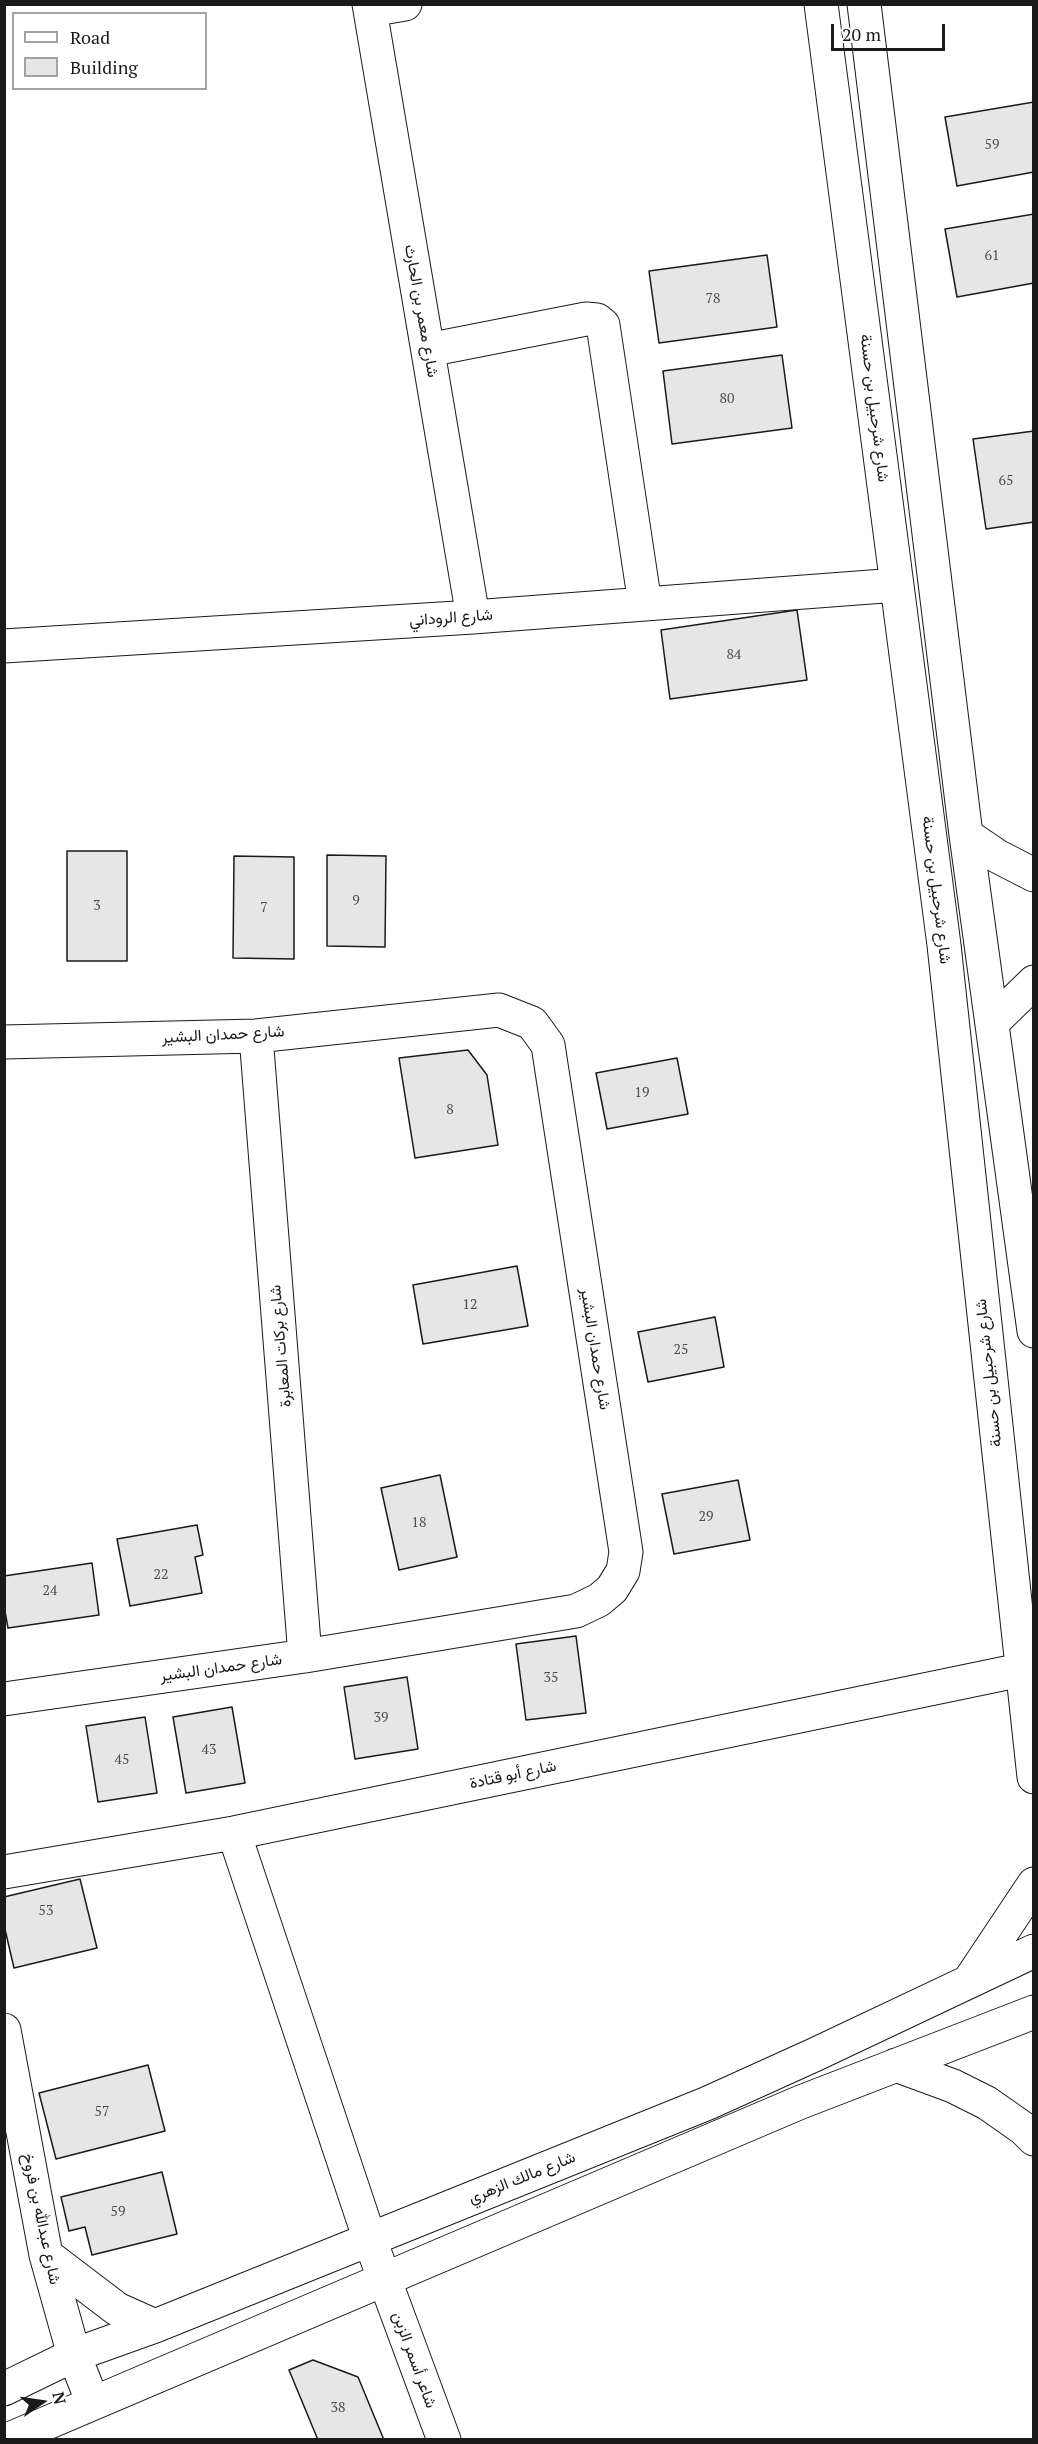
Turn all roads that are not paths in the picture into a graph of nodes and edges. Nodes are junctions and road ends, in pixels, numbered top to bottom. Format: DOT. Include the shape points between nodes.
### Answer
graph roads {
  1 [pos="405,4"];
  2 [pos="821,4"];
  3 [pos="864,4"];
  4 [pos="370,7"];
  5 [pos="428,350"];
  6 [pos="897,585"];
  7 [pos="645,604"];
  8 [pos="473,617"];
  9 [pos="4,646"];
  10 [pos="966,835"];
  11 [pos="1034,875"];
  12 [pos="1034,982"];
  13 [pos="993,1022"];
  14 [pos="256,1036"];
  15 [pos="4,1042"];
  16 [pos="1034,1331"];
  17 [pos="305,1656"];
  18 [pos="1021,1670"];
  19 [pos="4,1699"];
  20 [pos="1034,1777"];
  21 [pos="234,1833"];
  22 [pos="4,1872"];
  23 [pos="1034,1884"];
  24 [pos="1034,1951"];
  25 [pos="969,1981"];
  26 [pos="1034,2012"];
  27 [pos="4,2030"];
  28 [pos="896,2065"];
  29 [pos="1034,2139"];
  30 [pos="370,2240"];
  31 [pos="46,2255"];
  32 [pos="385,2280"];
  33 [pos="155,2326"];
  34 [pos="74,2355"];
  35 [pos="4,2389"];
  36 [pos="93,2403"];
  37 [pos="7,2439"];
  38 [pos="444,2439"];
  1 -- 4 [label="street"];
  2 -- 6 [label="street, شارع شرحبيل بن حسنة"];
  3 -- 10 [label="street"];
  4 -- 5 [label="street, شارع معمر بن الحارث"];
  5 -- 7 [label="street" via="586,319 603,325"];
  5 -- 8 [label="street, شارع معمر بن الحارث"];
  6 -- 7 [label="street, شارع الروداني"];
  6 -- 18 [label="street, شارع شرحبيل بن حسنة" via="944,945"];
  7 -- 8 [label="street, شارع الروداني"];
  8 -- 9 [label="street, شارع الروداني"];
  10 -- 11 [label="street"];
  10 -- 13 [label="street"];
  12 -- 13 [label="street"];
  13 -- 16 [label="street"];
  14 -- 15 [label="street, شارع حمدان البشير"];
  14 -- 17 [label="street, شارع بركات المعابرة"];
  14 -- 17 [label="street, شارع حمدان البشير" via="499,1010 532,1023 548,1045 626,1552 623,1571 612,1589 576,1611"];
  17 -- 19 [label="street, شارع حمدان البشير"];
  18 -- 20 [label="street, شارع شرحبيل بن حسنة"];
  18 -- 21 [label="street, شارع أبو قتادة"];
  21 -- 22 [label="street, شارع أبو قتادة"];
  21 -- 30 [label="street, شاعر أسمر الزبن"];
  23 -- 25 [label="street"];
  24 -- 25 [label="street, شارع مالك الزهري"];
  25 -- 30 [label="street, شارع مالك الزهري" via="708,2103"];
  26 -- 28 [label="street"];
  27 -- 31 [label="street, شارع عبدالله بن فروخ"];
  28 -- 29 [label="street" via="987,2103"];
  28 -- 32 [label="street"];
  30 -- 32 [label="street, شاعر أسمر الزبن"];
  30 -- 33 [label="street, شارع مالك الزهري"];
  31 -- 33 [label="street" via="86,2288"];
  31 -- 34 [label="street, شارع عبدالله بن فروخ"];
  32 -- 36 [label="street"];
  32 -- 38 [label="street, شاعر أسمر الزبن"];
  33 -- 34 [label="street, شارع مالك الزهري"];
  34 -- 35 [label="street, شارع مالك الزهري"];
  34 -- 36 [label="street, شارع عبدالله بن فروخ"];
  36 -- 37 [label="street"];
}
